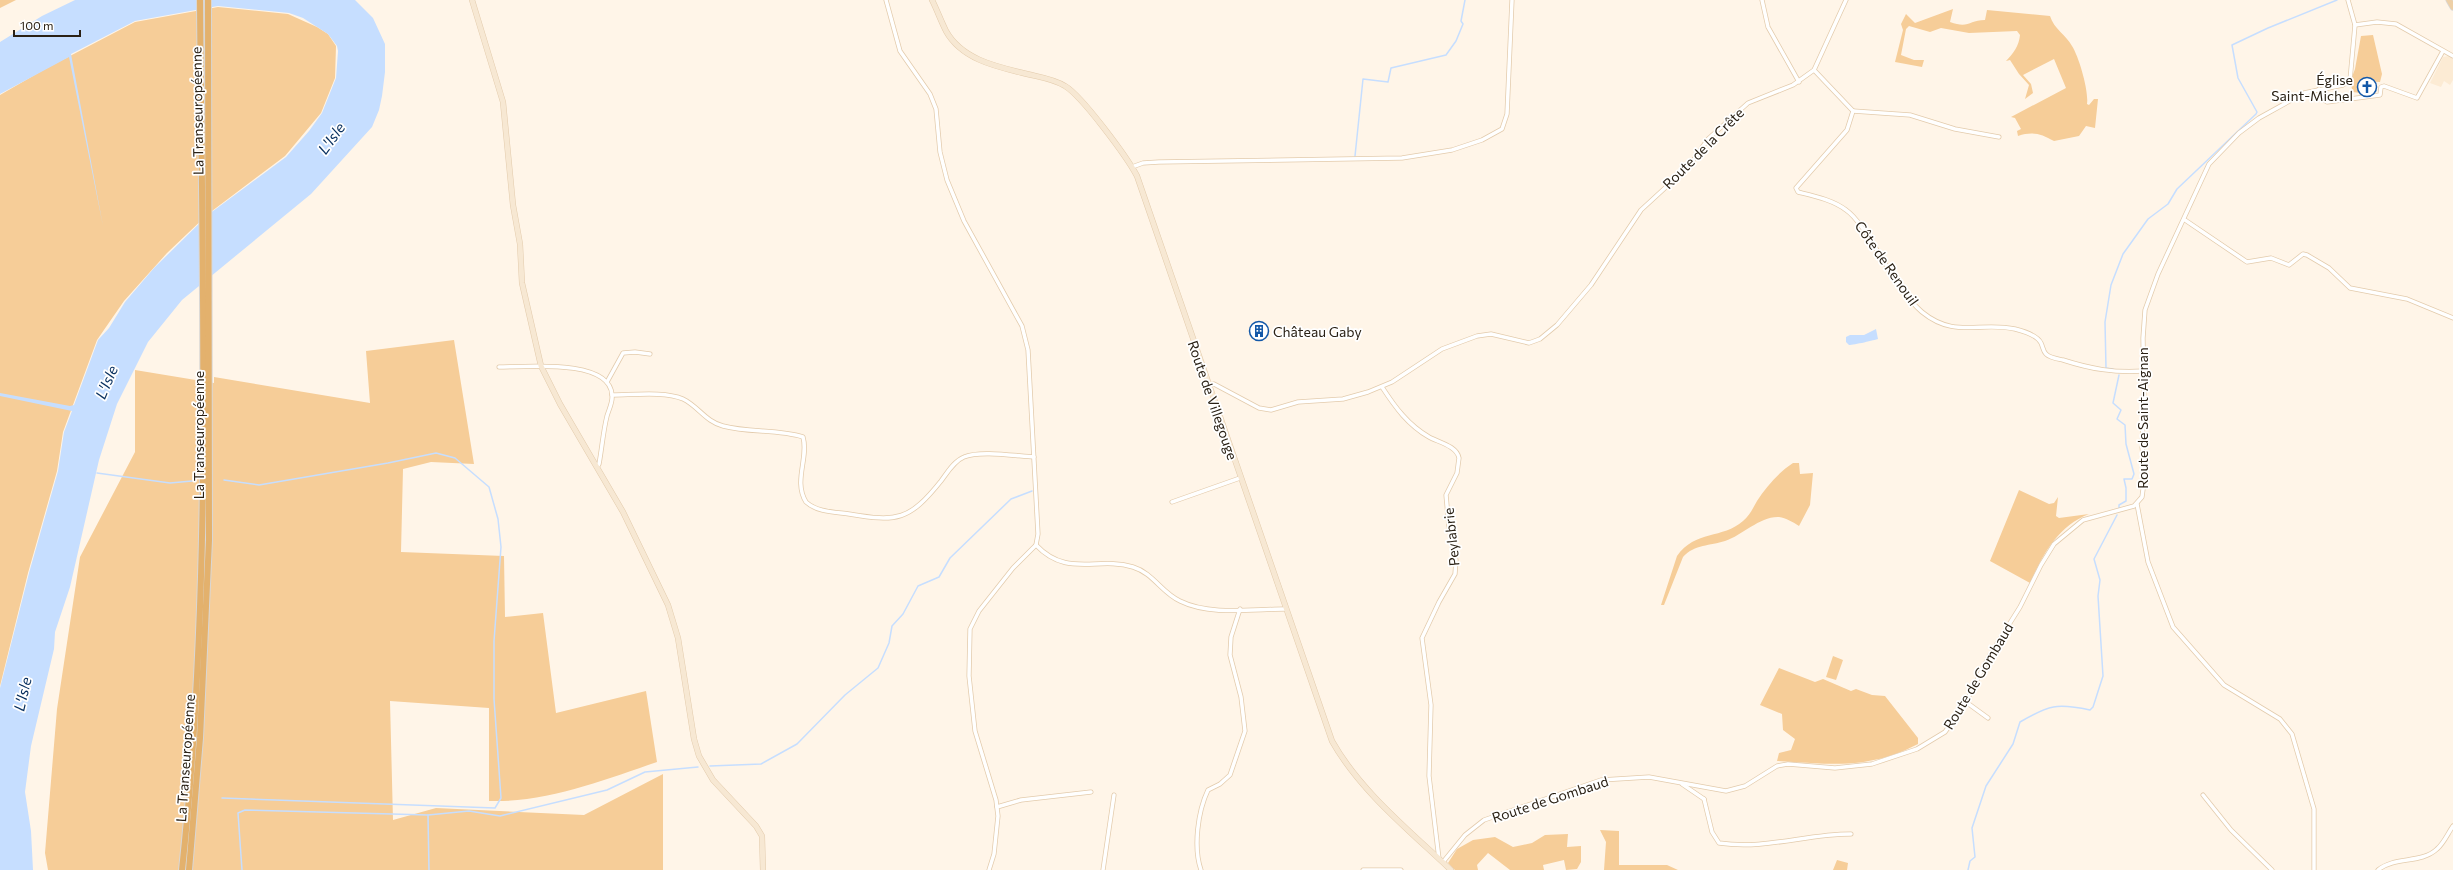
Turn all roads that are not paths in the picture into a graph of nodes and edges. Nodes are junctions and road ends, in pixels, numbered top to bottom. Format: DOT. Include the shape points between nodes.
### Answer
graph roads {
  1 [pos="200,0"];
  2 [pos="208,0"];
  3 [pos="472,0"];
  4 [pos="886,0"];
  5 [pos="932,0"];
  6 [pos="1512,0"];
  7 [pos="1762,0"];
  8 [pos="1846,0"];
  9 [pos="2348,0"];
  10 [pos="2449,0"];
  11 [pos="2453,7"];
  12 [pos="2355,25"];
  13 [pos="2443,51"];
  14 [pos="2453,56"];
  15 [pos="1814,70"];
  16 [pos="1799,82"];
  17 [pos="2319,89"];
  18 [pos="1852,111"];
  19 [pos="1999,137"];
  20 [pos="1132,167"];
  21 [pos="2185,220"];
  22 [pos="2453,318"];
  23 [pos="650,354"];
  24 [pos="541,366"];
  25 [pos="498,367"];
  26 [pos="2144,371"];
  27 [pos="607,382"];
  28 [pos="1208,385"];
  29 [pos="1382,387"];
  30 [pos="612,395"];
  31 [pos="1034,456"];
  32 [pos="597,466"];
  33 [pos="1240,478"];
  34 [pos="1172,502"];
  35 [pos="2137,504"];
  36 [pos="1036,545"];
  37 [pos="1285,608"];
  38 [pos="1240,609"];
  39 [pos="1966,702"];
  40 [pos="1988,718"];
  41 [pos="1680,782"];
  42 [pos="1707,790"];
  43 [pos="1091,792"];
  44 [pos="1114,795"];
  45 [pos="2202,795"];
  46 [pos="1704,799"];
  47 [pos="997,807"];
  48 [pos="2453,826"];
  49 [pos="1851,834"];
  50 [pos="1441,860"];
  51 [pos="182,870"];
  52 [pos="189,870"];
  53 [pos="763,870"];
  54 [pos="989,870"];
  55 [pos="1103,870"];
  56 [pos="1201,870"];
  57 [pos="1363,870"];
  58 [pos="1401,870"];
  59 [pos="1450,870"];
  60 [pos="2272,870"];
  61 [pos="2314,870"];
  62 [pos="2378,870"];
  1 -- 51 [label="highway, La Transeuropéenne" via="202,539 193,738"];
  2 -- 52 [label="highway, La Transeuropéenne" via="209,540 200,738"];
  3 -- 24 [label="street" via="503,102 513,205 520,244 522,283"];
  4 -- 31 [label="street" via="900,51 930,94 936,109 940,152 947,180 964,221 1022,326 1028,350"];
  5 -- 20 [label="street, Route de Villegouge" via="946,31 965,52 981,61 1057,82 1071,90"];
  6 -- 20 [label="street" via="1507,114 1502,128 1482,140 1452,150 1402,158 1160,162 1143,163"];
  7 -- 16 [label="street" via="1768,27"];
  8 -- 15 [label="street, Route de la Crête"];
  9 -- 12 [label="street, Route de Saint-Aignan"];
  10 -- 11 [label="main road"];
  12 -- 13 [label="street" via="2377,22 2396,24"];
  12 -- 17 [label="street, Route de Saint-Aignan" via="2350,80"];
  13 -- 14 [label="street"];
  13 -- 17 [label="street" via="2417,98 2384,86 2376,97 2356,96 2327,102"];
  15 -- 16 [label="street, Route de la Crête"];
  15 -- 18 [label="street"];
  16 -- 29 [label="street, Route de la Crête" via="1748,103 1708,139 1690,165 1641,210 1597,276 1557,325 1540,339 1528,343 1491,334 1477,336 1442,348"];
  17 -- 21 [label="street, Route de Saint-Aignan" via="2304,93 2249,124 2225,146 2204,173"];
  18 -- 19 [label="street" via="1910,115 1955,129"];
  18 -- 26 [label="street, Côte de Renouil" via="1846,130 1796,188 1798,192 1828,200 1847,210 1884,258 1902,289 1921,311 1945,326 1968,329 2007,328 2021,331 2041,342 2044,351 2050,356 2088,368 2112,372"];
  20 -- 28 [label="street, Route de Villegouge"];
  21 -- 22 [label="street" via="2247,262 2257,262 2266,258 2289,265 2303,254 2307,255 2329,268 2350,288 2407,299"];
  21 -- 26 [label="street, Route de Saint-Aignan" via="2158,274 2146,305"];
  23 -- 27 [label="street" via="623,353"];
  24 -- 25 [label="street"];
  24 -- 27 [label="street" via="582,369 594,372"];
  24 -- 32 [label="street"];
  26 -- 35 [label="street, Route de Saint-Aignan" via="2142,447 2145,480 2142,497"];
  27 -- 30 [label="street"];
  28 -- 29 [label="street, Route de la Crête" via="1214,384 1259,408 1271,410 1298,402 1343,399"];
  28 -- 33 [label="street, Route de Villegouge"];
  29 -- 50 [label="street, Peylabrie" via="1397,409 1415,428 1453,449 1459,458 1457,473 1446,495 1449,527 1456,554 1455,574 1422,638 1431,718 1429,776"];
  30 -- 31 [label="street" via="671,395 683,399 706,418 721,426 803,437 805,444 800,488 806,502 819,509 882,520 894,519 909,512 934,489 956,462 964,457"];
  30 -- 32 [label="street"];
  31 -- 36 [label="street" via="1038,534"];
  32 -- 53 [label="street" via="623,512 668,605 678,638 694,740 699,756 713,780 756,826 762,836"];
  33 -- 34 [label="street"];
  33 -- 37 [label="street, Route de Villegouge"];
  35 -- 39 [label="street, Route de Gombaud" via="2121,511 2083,520 2054,544 2020,607 1988,658"];
  35 -- 61 [label="street, Route de Saint-Aignan" via="2148,562 2173,627 2224,685 2280,719 2292,734 2314,809"];
  36 -- 38 [label="street" via="1049,557 1067,564 1110,564 1135,568 1152,578 1175,599 1186,604 1214,609"];
  36 -- 47 [label="street" via="1013,568 979,611 970,629 969,676 975,731"];
  37 -- 38 [label="street"];
  37 -- 50 [label="street, Route de Villegouge" via="1324,723 1342,758 1368,790"];
  38 -- 56 [label="street" via="1231,638 1230,655 1241,697 1245,730 1230,775 1208,790 1202,803 1198,843"];
  39 -- 40 [label="street"];
  39 -- 42 [label="street, Route de Gombaud" via="1939,738 1898,757 1862,766 1835,768 1788,764 1777,766 1735,789"];
  41 -- 42 [label="street, Route de Gombaud"];
  41 -- 46 [label="street"];
  41 -- 50 [label="street, Route de Gombaud" via="1649,777 1626,777 1584,785 1484,820"];
  42 -- 46 [label="street"];
  43 -- 47 [label="street" via="1022,800"];
  44 -- 55 [label="street"];
  45 -- 60 [label="street" via="2231,830"];
  46 -- 49 [label="street" via="1712,832 1719,843 1768,844 1820,835"];
  47 -- 54 [label="street" via="994,854"];
  48 -- 62 [label="street" via="2438,849 2428,855 2392,863"];
  50 -- 59 [label="street, Route de Villegouge"];
  57 -- 58 [label="street"];
}
